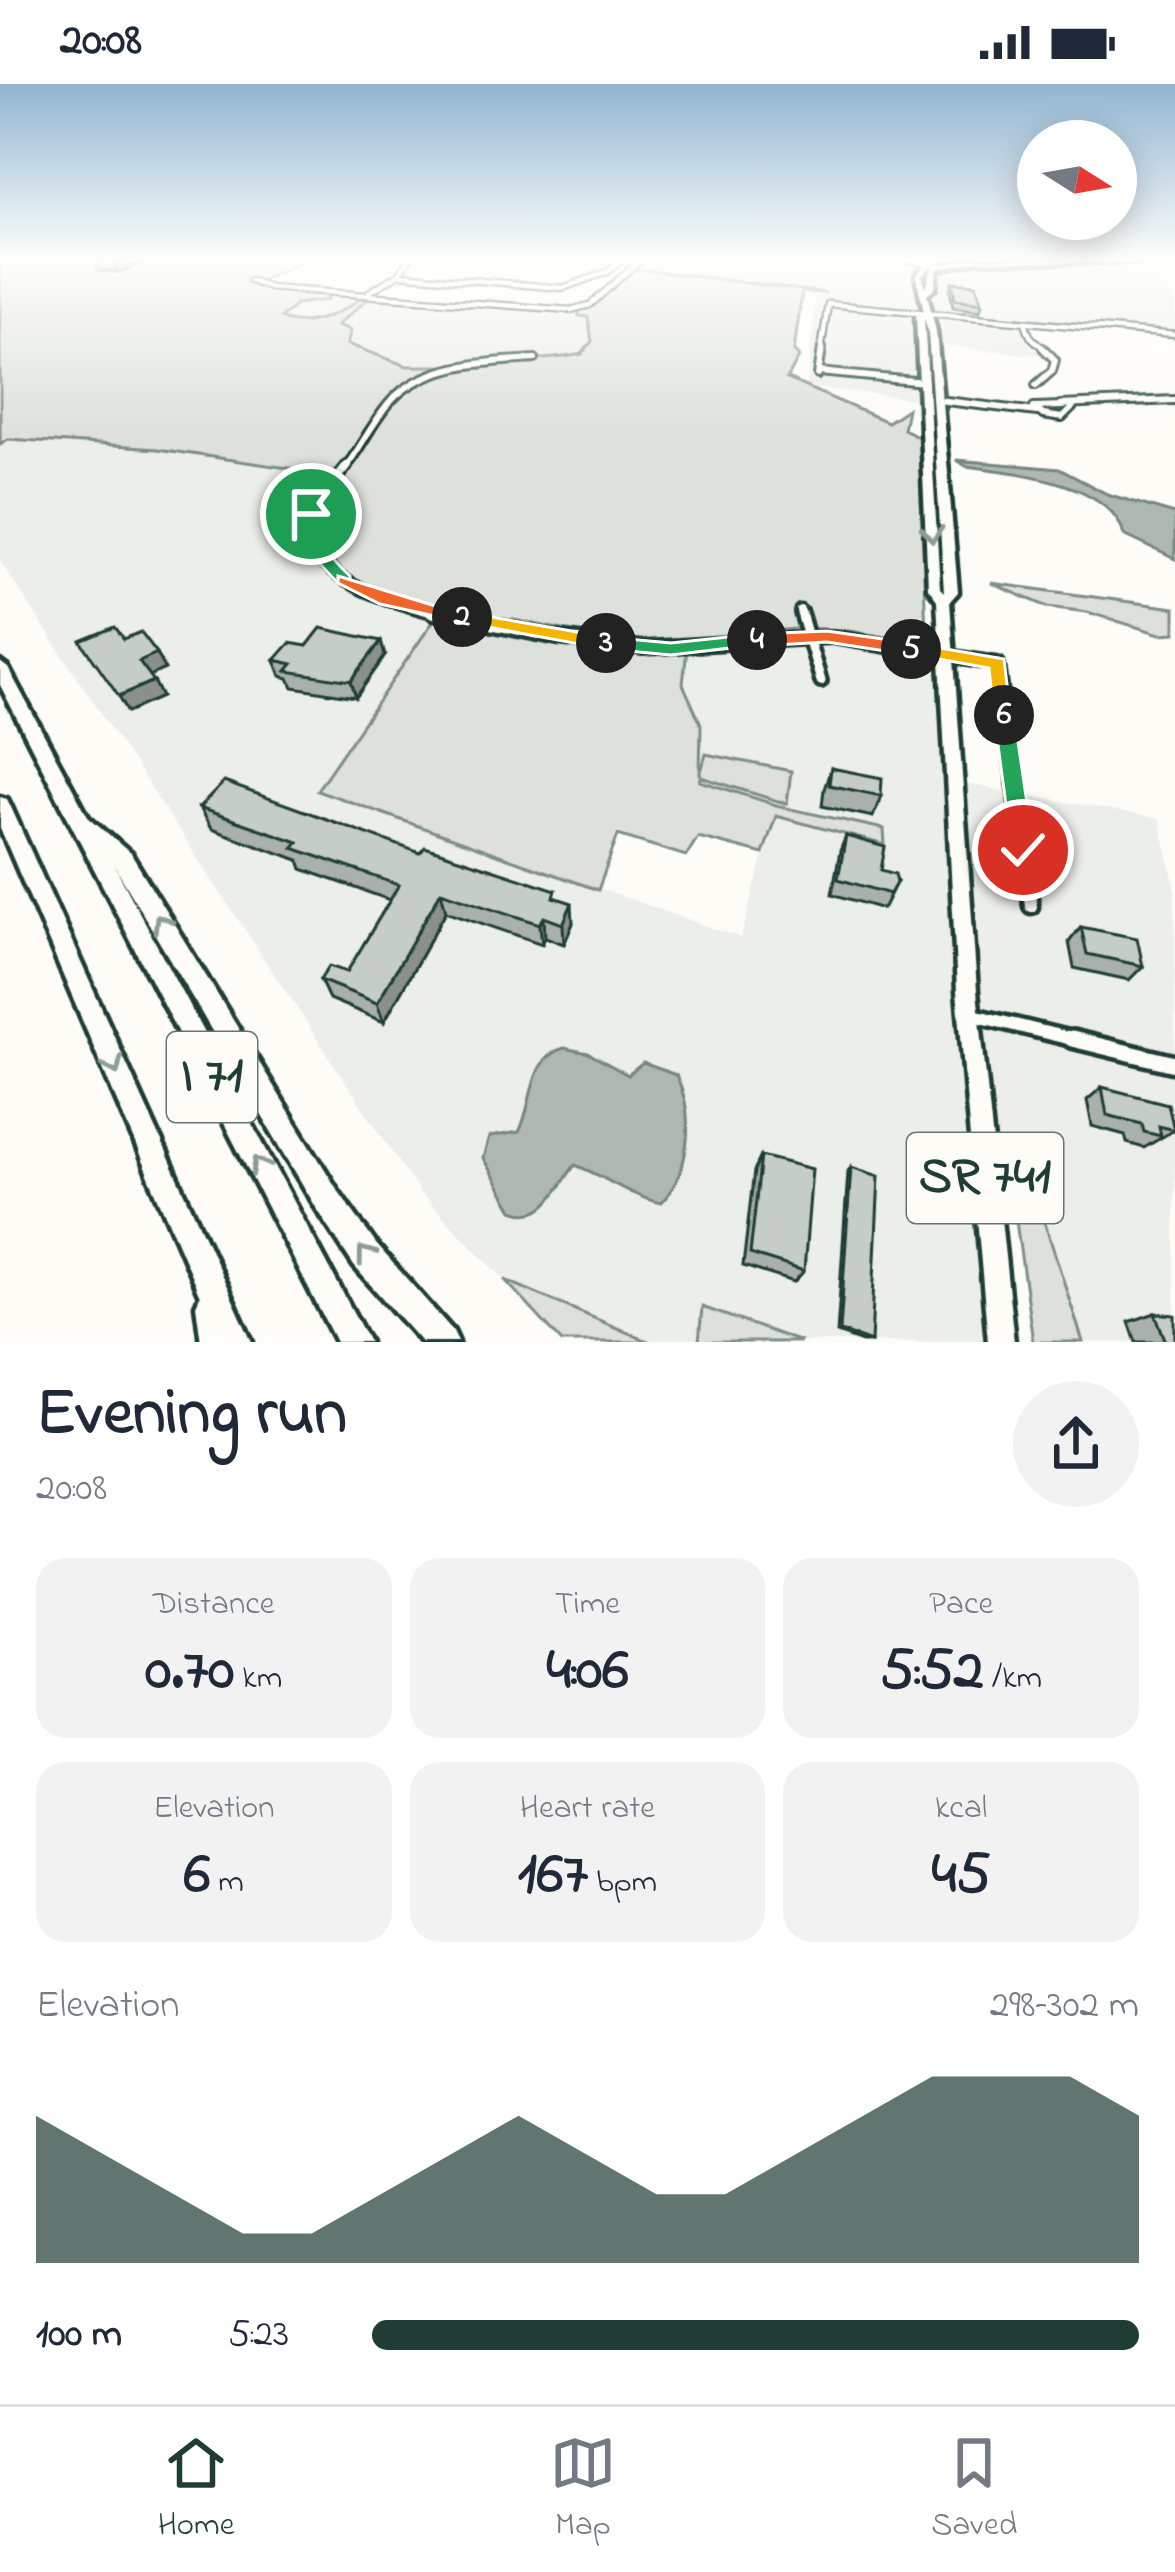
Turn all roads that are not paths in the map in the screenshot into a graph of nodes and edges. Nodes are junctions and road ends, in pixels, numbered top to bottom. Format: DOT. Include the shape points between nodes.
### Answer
graph roads {
  1 [pos="826,317"];
  2 [pos="920,317"];
  3 [pos="927,317"];
  4 [pos="967,317"];
  5 [pos="1025,322"];
  6 [pos="1175,335"];
  7 [pos="535,359"];
  8 [pos="925,382"];
  9 [pos="938,397"];
  10 [pos="1175,400"];
  11 [pos="1043,401"];
  12 [pos="943,600"];
  13 [pos="800,610"];
  14 [pos="808,636"];
  15 [pos="946,655"];
  16 [pos="0,668"];
  17 [pos="821,681"];
  18 [pos="0,805"];
  19 [pos="73,812"];
  20 [pos="1030,906"];
  21 [pos="969,1014"];
  22 [pos="1175,1064"];
  23 [pos="209,1282"];
  24 [pos="217,1342"];
  25 [pos="236,1342"];
  26 [pos="353,1342"];
  27 [pos="442,1342"];
  28 [pos="1000,1342"];
  1 -- 8 [label="street" via="819,374"];
  2 -- 8 [label="main road, SR 741"];
  3 -- 9 [label="main road, SR 741"];
  4 -- 5 [label="street"];
  5 -- 6 [label="street"];
  5 -- 11 [label="street" via="1055,360"];
  7 -- 14 [label="street" via="442,372 388,403 311,514 314,545 337,574 410,607 617,645 687,649"];
  8 -- 12 [label="main road, SR 741, one-way" via="934,589"];
  9 -- 11 [label="street"];
  9 -- 12 [label="main road, SR 741" via="952,592"];
  10 -- 11 [label="street"];
  12 -- 15 [label="main road, SR 741"];
  13 -- 14 [label="street"];
  14 -- 15 [label="street"];
  14 -- 17 [label="street"];
  15 -- 20 [label="street" via="998,664"];
  15 -- 21 [label="main road, SR 741"];
  16 -- 19 [label="highway, I 71"];
  18 -- 23 [label="highway, I 71, one-way"];
  26 -- 19 [label="highway, I 71, one-way"];
  27 -- 19 [label="highway, one-way" via="327,1198 124,860"];
  21 -- 22 [label="street"];
  21 -- 28 [label="main road, SR 741"];
  23 -- 24 [label="highway"];
  23 -- 25 [label="highway, I 71"];
}
